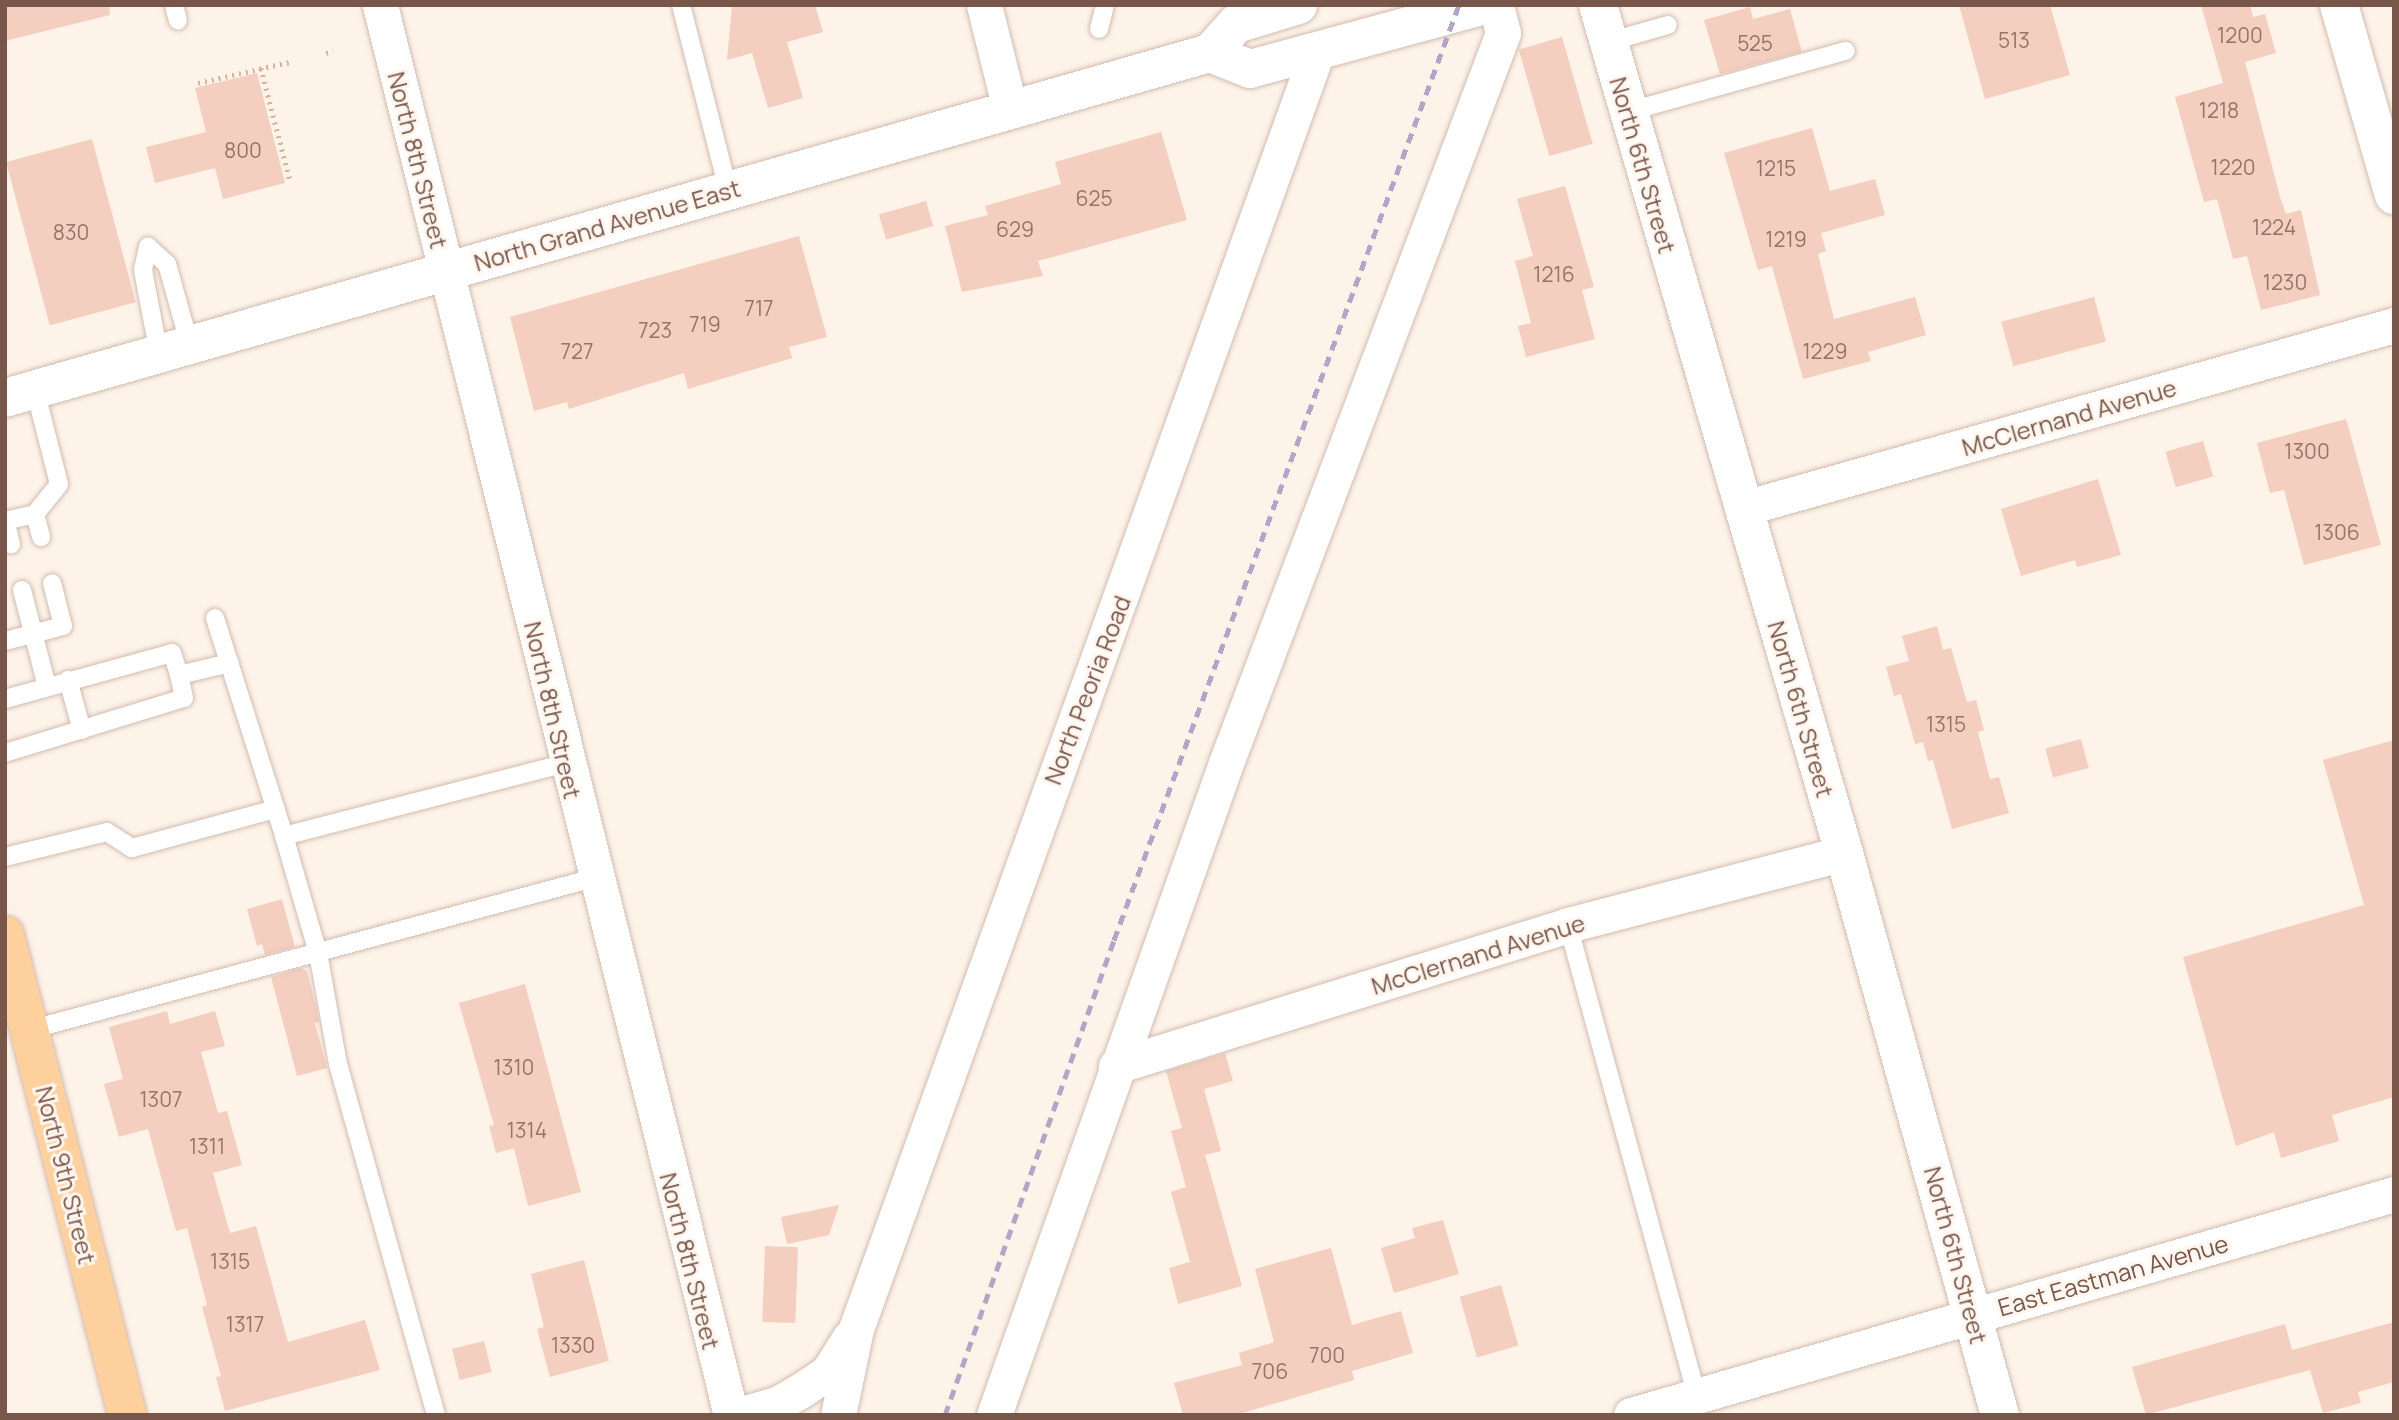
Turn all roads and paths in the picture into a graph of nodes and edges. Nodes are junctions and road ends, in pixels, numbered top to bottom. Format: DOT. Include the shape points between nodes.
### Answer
graph roads {
  1 [pos="380,5"];
  2 [pos="681,5"];
  3 [pos="984,5"];
  4 [pos="1105,5"];
  5 [pos="1485,5"];
  6 [pos="1496,5"];
  7 [pos="1598,5"];
  8 [pos="2339,5"];
  9 [pos="1292,6"];
  10 [pos="1668,25"];
  11 [pos="1099,29"];
  12 [pos="1608,42"];
  13 [pos="333,51"];
  14 [pos="1846,51"];
  15 [pos="326,52"];
  16 [pos="1317,52"];
  17 [pos="1210,53"];
  18 [pos="290,62"];
  19 [pos="261,68"];
  20 [pos="198,83"];
  21 [pos="1010,108"];
  22 [pos="1627,112"];
  23 [pos="290,180"];
  24 [pos="728,190"];
  25 [pos="2394,195"];
  26 [pos="446,272"];
  27 [pos="2394,326"];
  28 [pos="20,394"];
  29 [pos="1744,508"];
  30 [pos="35,514"];
  31 [pos="5,521"];
  32 [pos="41,537"];
  33 [pos="11,544"];
  34 [pos="52,583"];
  35 [pos="22,590"];
  36 [pos="215,618"];
  37 [pos="34,634"];
  38 [pos="5,641"];
  39 [pos="230,663"];
  40 [pos="179,675"];
  41 [pos="68,680"];
  42 [pos="47,687"];
  43 [pos="5,699"];
  44 [pos="82,730"];
  45 [pos="5,753"];
  46 [pos="566,763"];
  47 [pos="276,809"];
  48 [pos="284,836"];
  49 [pos="1844,853"];
  50 [pos="5,857"];
  51 [pos="594,878"];
  52 [pos="1568,925"];
  53 [pos="5,935"];
  54 [pos="318,953"];
  55 [pos="29,1030"];
  56 [pos="1116,1066"];
  57 [pos="2394,1194"];
  58 [pos="1972,1315"];
  59 [pos="856,1329"];
  60 [pos="1697,1396"];
  61 [pos="127,1415"];
  62 [pos="436,1415"];
  63 [pos="731,1415"];
  64 [pos="739,1415"];
  65 [pos="838,1415"];
  66 [pos="994,1415"];
  67 [pos="1631,1415"];
  68 [pos="2000,1415"];
  1 -- 26 [label="street, North 8th Street"];
  2 -- 24 [label="lane"];
  3 -- 21 [label="street"];
  4 -- 11 [label="lane"];
  5 -- 16 [label="main road"];
  6 -- 56 [label="street" via="1503,33"];
  7 -- 12 [label="main road, North 6th Street"];
  8 -- 25 [label="main road"];
  9 -- 17 [label="main road" via="1236,24"];
  10 -- 12 [label="lane"];
  12 -- 22 [label="main road, North 6th Street"];
  13 -- 15 [label="path"];
  14 -- 22 [label="lane"];
  16 -- 17 [label="main road" via="1250,69"];
  16 -- 59 [label="street, North Peoria Road"];
  17 -- 21 [label="main road, North Grand Avenue East"];
  18 -- 19 [label="path"];
  19 -- 20 [label="path"];
  19 -- 23 [label="path"];
  21 -- 24 [label="main road, North Grand Avenue East"];
  22 -- 29 [label="main road, North 6th Street"];
  24 -- 26 [label="main road, North Grand Avenue East"];
  26 -- 28 [label="main road, North Grand Avenue East"];
  26 -- 46 [label="street, North 8th Street"];
  27 -- 29 [label="street, McClernand Avenue"];
  28 -- 30 [label="lane" via="59,484"];
  29 -- 49 [label="main road, North 6th Street"];
  30 -- 31 [label="lane"];
  30 -- 32 [label="lane"];
  31 -- 33 [label="lane"];
  34 -- 37 [label="lane" via="63,626"];
  35 -- 37 [label="lane"];
  36 -- 39 [label="lane"];
  37 -- 38 [label="lane"];
  37 -- 42 [label="lane"];
  39 -- 40 [label="lane"];
  39 -- 47 [label="lane"];
  40 -- 41 [label="lane" via="172,653"];
  40 -- 44 [label="lane" via="184,698"];
  41 -- 42 [label="lane"];
  41 -- 44 [label="lane"];
  42 -- 43 [label="lane"];
  44 -- 45 [label="lane"];
  46 -- 48 [label="lane"];
  46 -- 51 [label="street, North 8th Street"];
  47 -- 48 [label="lane"];
  47 -- 50 [label="lane" via="132,848 107,832"];
  48 -- 54 [label="lane"];
  49 -- 52 [label="street, McClernand Avenue"];
  49 -- 58 [label="main road, North 6th Street"];
  51 -- 54 [label="lane"];
  51 -- 63 [label="street, North 8th Street"];
  52 -- 56 [label="street, McClernand Avenue"];
  52 -- 60 [label="lane"];
  53 -- 55 [label="main road, North 9th Street"];
  54 -- 55 [label="lane"];
  54 -- 62 [label="lane" via="338,1064"];
  55 -- 61 [label="main road, North 9th Street"];
  56 -- 66 [label="street"];
  57 -- 58 [label="street, East Eastman Avenue"];
  58 -- 60 [label="street, East Eastman Avenue"];
  58 -- 68 [label="main road, North 6th Street"];
  59 -- 64 [label="street, North Peoria Road" via="828,1371 788,1399"];
  59 -- 65 [label="street, North Peoria Road"];
  60 -- 67 [label="street, East Eastman Avenue"];
}
